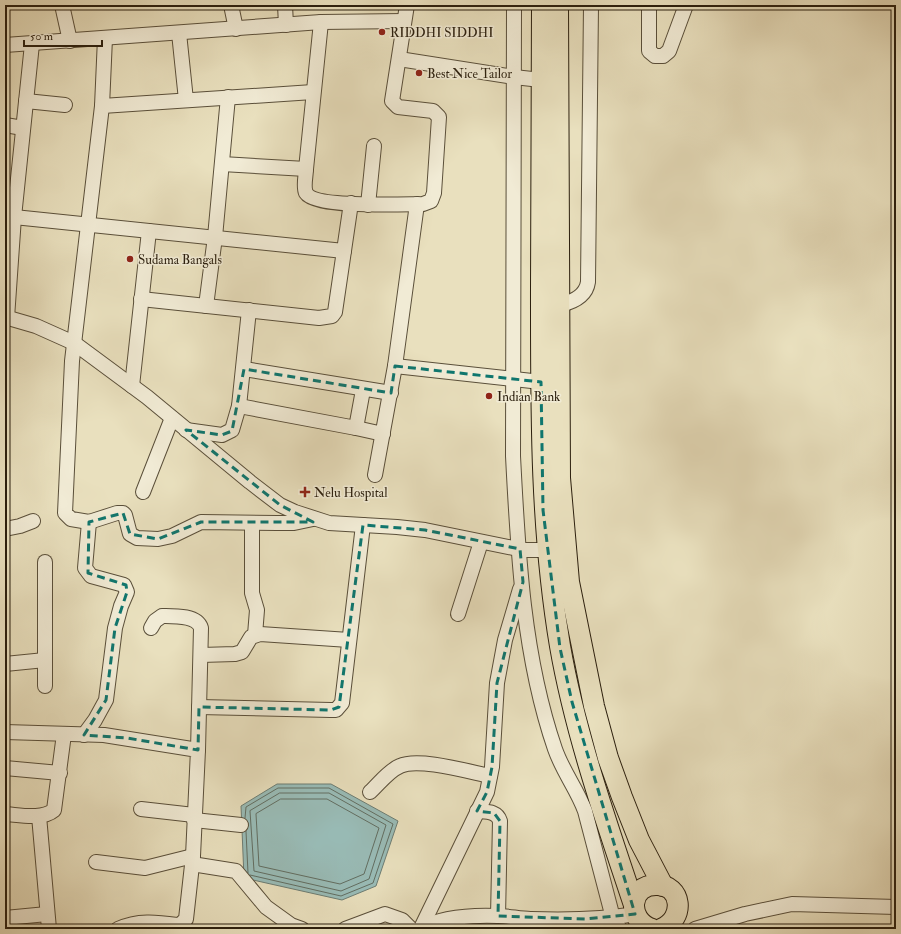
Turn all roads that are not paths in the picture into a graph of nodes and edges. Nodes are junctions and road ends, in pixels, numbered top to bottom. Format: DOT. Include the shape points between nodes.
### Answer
graph roads {
  1 [pos="62,5"];
  2 [pos="231,5"];
  3 [pos="285,5"];
  4 [pos="408,5"];
  5 [pos="514,5"];
  6 [pos="542,5"];
  7 [pos="558,5"];
  8 [pos="591,5"];
  9 [pos="650,5"];
  10 [pos="686,5"];
  11 [pos="404,21"];
  12 [pos="321,22"];
  13 [pos="286,25"];
  14 [pos="236,29"];
  15 [pos="179,33"];
  16 [pos="105,38"];
  17 [pos="70,41"];
  18 [pos="32,44"];
  19 [pos="5,47"];
  20 [pos="399,59"];
  21 [pos="514,77"];
  22 [pos="541,80"];
  23 [pos="313,92"];
  24 [pos="228,97"];
  25 [pos="186,100"];
  26 [pos="26,101"];
  27 [pos="65,105"];
  28 [pos="102,106"];
  29 [pos="5,125"];
  30 [pos="24,128"];
  31 [pos="374,146"];
  32 [pos="222,164"];
  33 [pos="306,169"];
  34 [pos="11,192"];
  35 [pos="351,203"];
  36 [pos="417,204"];
  37 [pos="368,205"];
  38 [pos="14,218"];
  39 [pos="89,225"];
  40 [pos="150,231"];
  41 [pos="215,237"];
  42 [pos="344,251"];
  43 [pos="141,299"];
  44 [pos="570,301"];
  45 [pos="206,306"];
  46 [pos="249,310"];
  47 [pos="6,317"];
  48 [pos="74,342"];
  49 [pos="395,366"];
  50 [pos="244,369"];
  51 [pos="512,378"];
  52 [pos="541,382"];
  53 [pos="132,386"];
  54 [pos="363,390"];
  55 [pos="391,393"];
  56 [pos="239,406"];
  57 [pos="172,418"];
  58 [pos="356,428"];
  59 [pos="186,430"];
  60 [pos="383,434"];
  61 [pos="375,475"];
  62 [pos="143,492"];
  63 [pos="313,519"];
  64 [pos="33,521"];
  65 [pos="90,522"];
  66 [pos="252,524"];
  67 [pos="363,525"];
  68 [pos="5,529"];
  69 [pos="481,542"];
  70 [pos="520,549"];
  71 [pos="547,550"];
  72 [pos="45,562"];
  73 [pos="522,582"];
  74 [pos="458,614"];
  75 [pos="151,628"];
  76 [pos="255,635"];
  77 [pos="349,640"];
  78 [pos="201,655"];
  79 [pos="45,660"];
  80 [pos="5,664"];
  81 [pos="45,686"];
  82 [pos="199,707"];
  83 [pos="5,732"];
  84 [pos="64,734"];
  85 [pos="84,735"];
  86 [pos="198,750"];
  87 [pos="5,768"];
  88 [pos="60,773"];
  89 [pos="490,776"];
  90 [pos="370,792"];
  91 [pos="141,809"];
  92 [pos="478,811"];
  93 [pos="5,814"];
  94 [pos="39,816"];
  95 [pos="194,817"];
  96 [pos="241,825"];
  97 [pos="192,860"];
  98 [pos="96,862"];
  99 [pos="664,886"];
  100 [pos="896,907"];
  101 [pos="47,914"];
  102 [pos="498,916"];
  103 [pos="5,918"];
  104 [pos="680,921"];
  105 [pos="645,922"];
  106 [pos="617,923"];
  107 [pos="531,924"];
  108 [pos="49,929"];
  109 [pos="118,929"];
  110 [pos="302,929"];
  111 [pos="345,929"];
  112 [pos="418,929"];
  113 [pos="695,929"];
  1 -- 17 [label="street"];
  2 -- 14 [label="street"];
  3 -- 13 [label="street"];
  4 -- 11 [label="street"];
  5 -- 21 [label="street"];
  6 -- 22 [label="highway"];
  7 -- 44 [label="highway"];
  8 -- 44 [label="street" via="588,282 586,290"];
  9 -- 10 [label="street" via="649,51 655,56 663,56 669,51"];
  11 -- 12 [label="street"];
  11 -- 20 [label="street"];
  12 -- 13 [label="street"];
  12 -- 23 [label="street"];
  13 -- 14 [label="street"];
  14 -- 15 [label="street"];
  15 -- 16 [label="street"];
  15 -- 25 [label="street"];
  16 -- 17 [label="street"];
  16 -- 28 [label="street"];
  17 -- 18 [label="street"];
  18 -- 19 [label="street"];
  18 -- 26 [label="street"];
  20 -- 21 [label="street"];
  20 -- 36 [label="street" via="392,101 401,108 433,111 439,116 434,193 428,203"];
  21 -- 22 [label="street"];
  21 -- 51 [label="street"];
  22 -- 52 [label="highway"];
  23 -- 24 [label="street"];
  23 -- 33 [label="street"];
  24 -- 25 [label="street"];
  24 -- 32 [label="street"];
  25 -- 28 [label="street"];
  26 -- 27 [label="street"];
  26 -- 30 [label="street"];
  28 -- 39 [label="street"];
  29 -- 30 [label="street"];
  30 -- 34 [label="street"];
  31 -- 37 [label="street"];
  32 -- 33 [label="street"];
  32 -- 41 [label="street"];
  33 -- 35 [label="street" via="305,188 311,198"];
  34 -- 38 [label="street"];
  35 -- 37 [label="street"];
  35 -- 42 [label="street"];
  36 -- 37 [label="street"];
  36 -- 49 [label="street"];
  38 -- 39 [label="street"];
  38 -- 47 [label="street"];
  39 -- 40 [label="street"];
  39 -- 48 [label="street"];
  40 -- 41 [label="street"];
  40 -- 43 [label="street"];
  41 -- 42 [label="street"];
  41 -- 45 [label="street"];
  42 -- 46 [label="street" via="335,312 332,316 319,318"];
  43 -- 45 [label="street"];
  43 -- 53 [label="street"];
  44 -- 99 [label="highway" via="560,478 569,582 594,706 613,771 639,840"];
  45 -- 46 [label="street"];
  46 -- 50 [label="street"];
  47 -- 48 [label="street"];
  48 -- 53 [label="street"];
  48 -- 65 [label="street" via="64,509 70,519"];
  49 -- 51 [label="street"];
  49 -- 55 [label="street"];
  50 -- 54 [label="street"];
  50 -- 56 [label="street"];
  51 -- 52 [label="street"];
  51 -- 70 [label="street" via="513,456"];
  52 -- 71 [label="highway" via="543,510"];
  53 -- 57 [label="street"];
  54 -- 55 [label="street"];
  54 -- 58 [label="street"];
  55 -- 60 [label="street"];
  56 -- 58 [label="street"];
  56 -- 59 [label="street" via="232,430 227,434"];
  57 -- 59 [label="street"];
  57 -- 62 [label="street"];
  58 -- 60 [label="street"];
  59 -- 63 [label="street" via="280,505"];
  60 -- 61 [label="street"];
  63 -- 66 [label="street" via="294,523"];
  63 -- 67 [label="street" via="329,523"];
  64 -- 68 [label="street"];
  65 -- 66 [label="street" via="123,513 130,534 137,538 158,539 172,536 201,522"];
  65 -- 85 [label="street" via="85,568 91,576 124,584 127,592 115,628 106,700 96,720"];
  66 -- 76 [label="street" via="252,593 257,610"];
  67 -- 69 [label="street" via="425,530"];
  67 -- 77 [label="street"];
  69 -- 70 [label="street"];
  69 -- 74 [label="street"];
  70 -- 71 [label="street"];
  70 -- 73 [label="street"];
  71 -- 105 [label="highway" via="560,648 572,702"];
  72 -- 79 [label="street"];
  73 -- 89 [label="street" via="505,640 497,683"];
  73 -- 106 [label="street" via="530,650 548,727 561,767 586,811"];
  75 -- 78 [label="street" via="162,616 197,621 201,628"];
  76 -- 77 [label="street"];
  76 -- 78 [label="street" via="242,652"];
  77 -- 82 [label="street" via="342,703 336,710"];
  78 -- 82 [label="street"];
  79 -- 80 [label="street"];
  79 -- 81 [label="street"];
  82 -- 86 [label="street"];
  83 -- 84 [label="street"];
  84 -- 85 [label="street"];
  84 -- 88 [label="street"];
  85 -- 86 [label="street" via="127,738"];
  86 -- 95 [label="street"];
  87 -- 88 [label="street"];
  88 -- 94 [label="street" via="54,810 50,814"];
  89 -- 90 [label="street" via="422,763 408,763 394,769"];
  89 -- 92 [label="street" via="487,792"];
  91 -- 95 [label="street"];
  92 -- 102 [label="street" via="494,813 500,821"];
  92 -- 112 [label="street"];
  93 -- 94 [label="street"];
  94 -- 101 [label="street"];
  95 -- 96 [label="street"];
  95 -- 97 [label="street"];
  97 -- 98 [label="street" via="145,868"];
  97 -- 109 [label="street" via="184,922 177,925 150,921"];
  97 -- 110 [label="street" via="236,871 266,907 285,921"];
  99 -- 104 [label="highway" via="676,897"];
  99 -- 105 [label="highway" via="647,886 636,897"];
  100 -- 113 [label="street" via="792,904"];
  101 -- 103 [label="street"];
  101 -- 108 [label="street"];
  102 -- 107 [label="street"];
  102 -- 112 [label="street" via="440,921"];
  104 -- 105 [label="highway" via="674,920 668,926"];
  105 -- 106 [label="street"];
  106 -- 107 [label="street"];
  111 -- 112 [label="street" via="385,914"];
}
